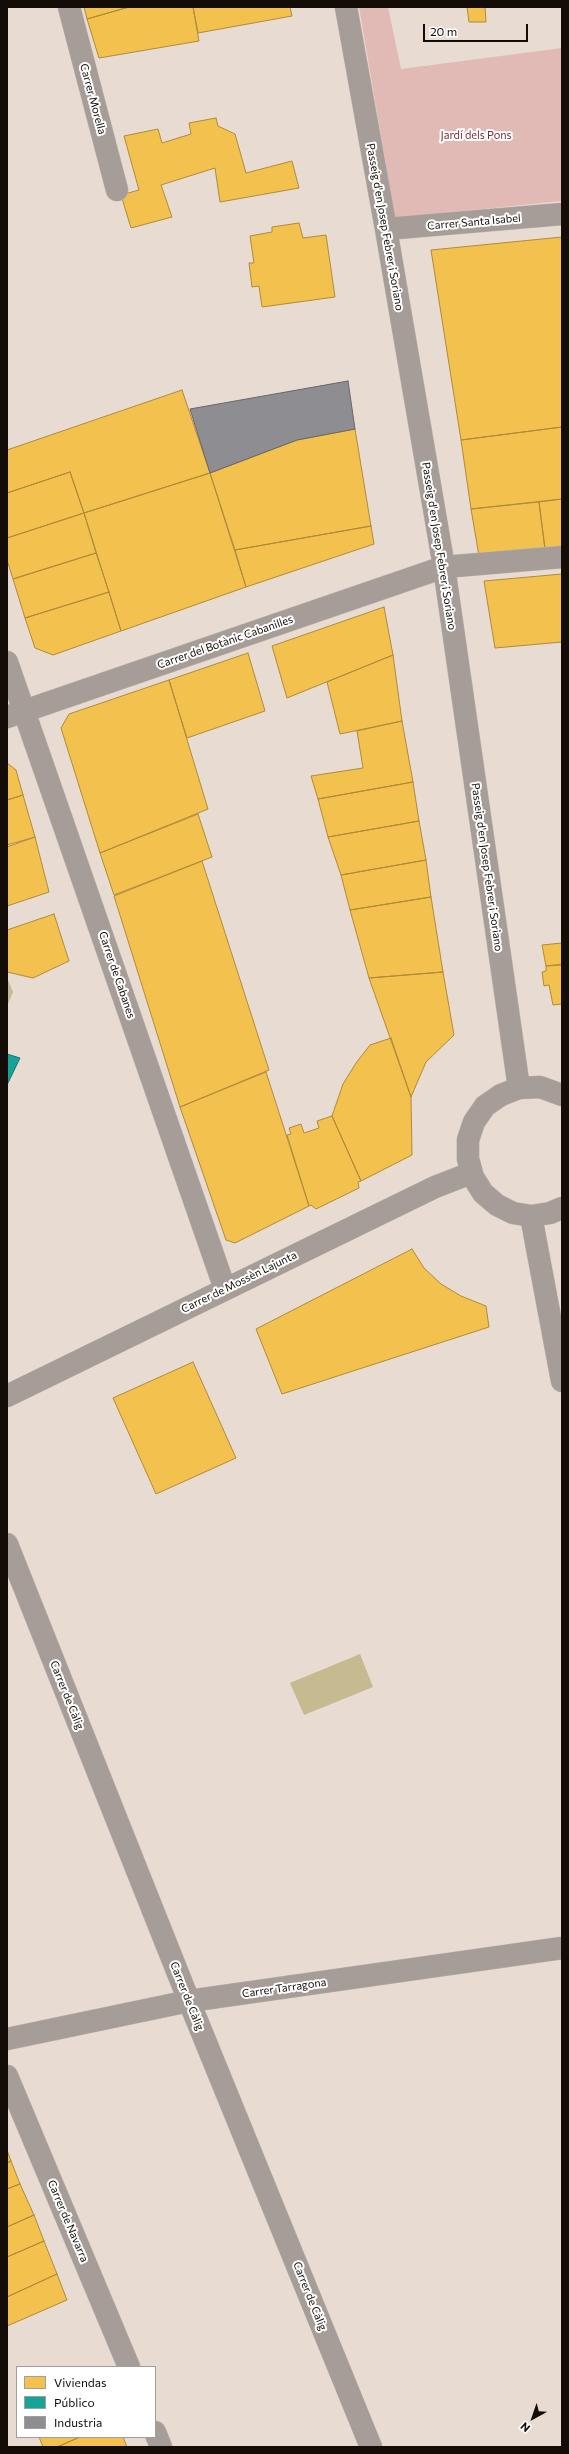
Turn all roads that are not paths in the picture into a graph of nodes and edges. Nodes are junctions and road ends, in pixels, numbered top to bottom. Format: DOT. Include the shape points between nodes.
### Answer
graph roads {
  1 [pos="68,7"];
  2 [pos="346,7"];
  3 [pos="118,190"];
  4 [pos="562,214"];
  5 [pos="386,229"];
  6 [pos="562,557"];
  7 [pos="444,568"];
  8 [pos="7,662"];
  9 [pos="15,714"];
  10 [pos="519,1088"];
  11 [pos="562,1095"];
  12 [pos="473,1177"];
  13 [pos="562,1208"];
  14 [pos="531,1216"];
  15 [pos="225,1289"];
  16 [pos="562,1381"];
  17 [pos="7,1396"];
  18 [pos="7,1544"];
  19 [pos="562,1948"];
  20 [pos="189,2001"];
  21 [pos="7,2039"];
  22 [pos="7,2076"];
  23 [pos="129,2366"];
  24 [pos="156,2434"];
  25 [pos="161,2447"];
  26 [pos="371,2447"];
  1 -- 3 [label="street, Carrer Morella"];
  2 -- 5 [label="street, Passeig d'en Josep Febrer i Soriano"];
  4 -- 5 [label="street, Carrer Santa Isabel"];
  5 -- 7 [label="street, Passeig d'en Josep Febrer i Soriano"];
  6 -- 7 [label="street, Carrer del Botànic Cabanilles"];
  7 -- 9 [label="street, Carrer del Botànic Cabanilles"];
  7 -- 10 [label="street, Passeig d'en Josep Febrer i Soriano"];
  8 -- 9 [label="street, Carrer de Cabanes"];
  9 -- 15 [label="street, Carrer de Cabanes" via="122,988"];
  10 -- 11 [label="street" via="540,1087"];
  10 -- 12 [label="street" via="501,1095 486,1106 474,1122 468,1140 468,1159"];
  12 -- 14 [label="street" via="483,1192 497,1205 513,1213"];
  12 -- 15 [label="street, Carrer de Mossèn Lajunta" via="466,1175 435,1187"];
  13 -- 14 [label="street"];
  14 -- 16 [label="street"];
  15 -- 17 [label="street, Carrer de Mossèn Lajunta"];
  18 -- 20 [label="street, Carrer de Càlig"];
  19 -- 20 [label="street, Carrer Tarragona"];
  20 -- 21 [label="street, Carrer Tarragona"];
  20 -- 26 [label="street, Carrer de Càlig"];
  22 -- 23 [label="street, Carrer de Navarra"];
  24 -- 25 [label="street"];
}
